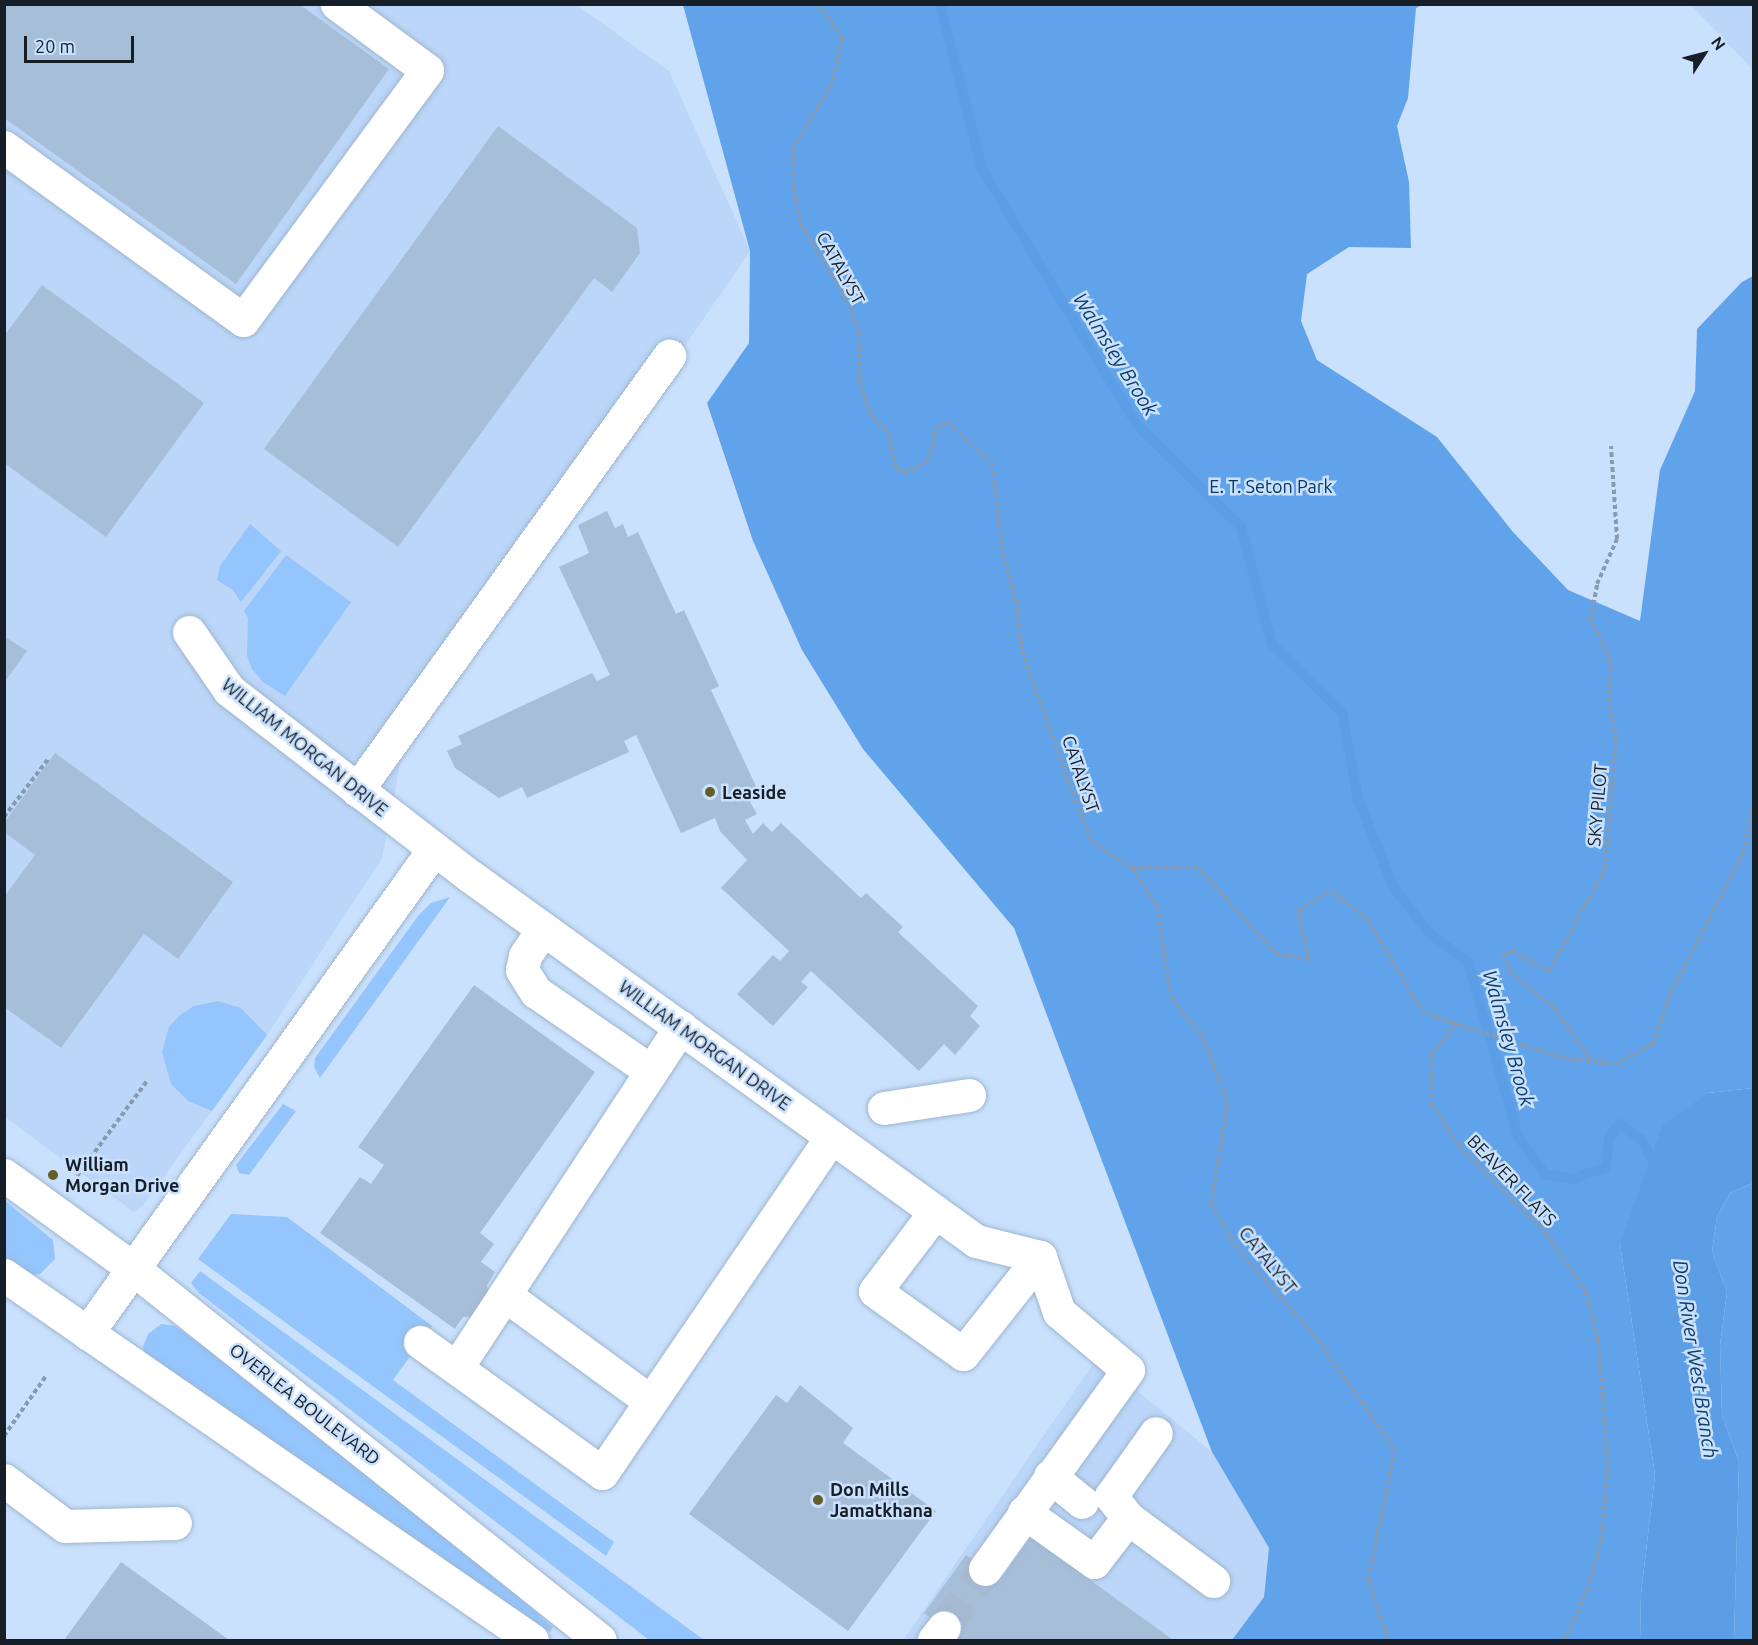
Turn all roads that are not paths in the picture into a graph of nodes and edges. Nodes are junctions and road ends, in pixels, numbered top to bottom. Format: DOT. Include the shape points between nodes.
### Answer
graph roads {
  1 [pos="337,4"];
  2 [pos="4,147"];
  3 [pos="669,356"];
  4 [pos="189,632"];
  5 [pos="357,790"];
  6 [pos="434,849"];
  7 [pos="543,929"];
  8 [pos="680,1027"];
  9 [pos="651,1071"];
  10 [pos="969,1095"];
  11 [pos="884,1108"];
  12 [pos="831,1137"];
  13 [pos="4,1175"];
  14 [pos="935,1212"];
  15 [pos="1040,1257"];
  16 [pos="131,1267"];
  17 [pos="4,1275"];
  18 [pos="505,1295"];
  19 [pos="87,1333"];
  20 [pos="420,1342"];
  21 [pos="457,1367"];
  22 [pos="650,1401"];
  23 [pos="1156,1433"];
  24 [pos="1050,1476"];
  25 [pos="4,1480"];
  26 [pos="1082,1502"];
  27 [pos="1024,1512"];
  28 [pos="1128,1518"];
  29 [pos="175,1523"];
  30 [pos="985,1569"];
  31 [pos="1213,1581"];
  32 [pos="532,1641"];
  33 [pos="600,1641"];
  1 -- 2 [label="street" via="427,70 243,320"];
  3 -- 5 [label="street"];
  4 -- 5 [label="street, WILLIAM MORGAN DRIVE" via="230,690"];
  5 -- 6 [label="street, WILLIAM MORGAN DRIVE"];
  6 -- 7 [label="street, WILLIAM MORGAN DRIVE"];
  6 -- 16 [label="street"];
  7 -- 8 [label="street, WILLIAM MORGAN DRIVE"];
  7 -- 9 [label="street" via="525,956 522,970 536,992"];
  8 -- 9 [label="street"];
  8 -- 12 [label="street, WILLIAM MORGAN DRIVE"];
  9 -- 18 [label="street"];
  10 -- 11 [label="street"];
  12 -- 14 [label="street, WILLIAM MORGAN DRIVE"];
  12 -- 22 [label="street"];
  13 -- 16 [label="street, OVERLEA BOULEVARD"];
  14 -- 15 [label="street, WILLIAM MORGAN DRIVE" via="976,1241"];
  14 -- 15 [label="street" via="875,1291 963,1354"];
  15 -- 24 [label="street" via="1059,1312 1128,1370"];
  16 -- 19 [label="street"];
  16 -- 33 [label="street, OVERLEA BOULEVARD"];
  17 -- 19 [label="street"];
  18 -- 21 [label="street"];
  18 -- 22 [label="street"];
  19 -- 32 [label="street"];
  20 -- 21 [label="street"];
  21 -- 22 [label="street" via="602,1473"];
  23 -- 28 [label="street" via="1111,1497"];
  24 -- 26 [label="street"];
  24 -- 27 [label="street"];
  25 -- 29 [label="street" via="65,1526"];
  27 -- 28 [label="street" via="1094,1562"];
  27 -- 30 [label="street"];
  28 -- 31 [label="street"];
}
